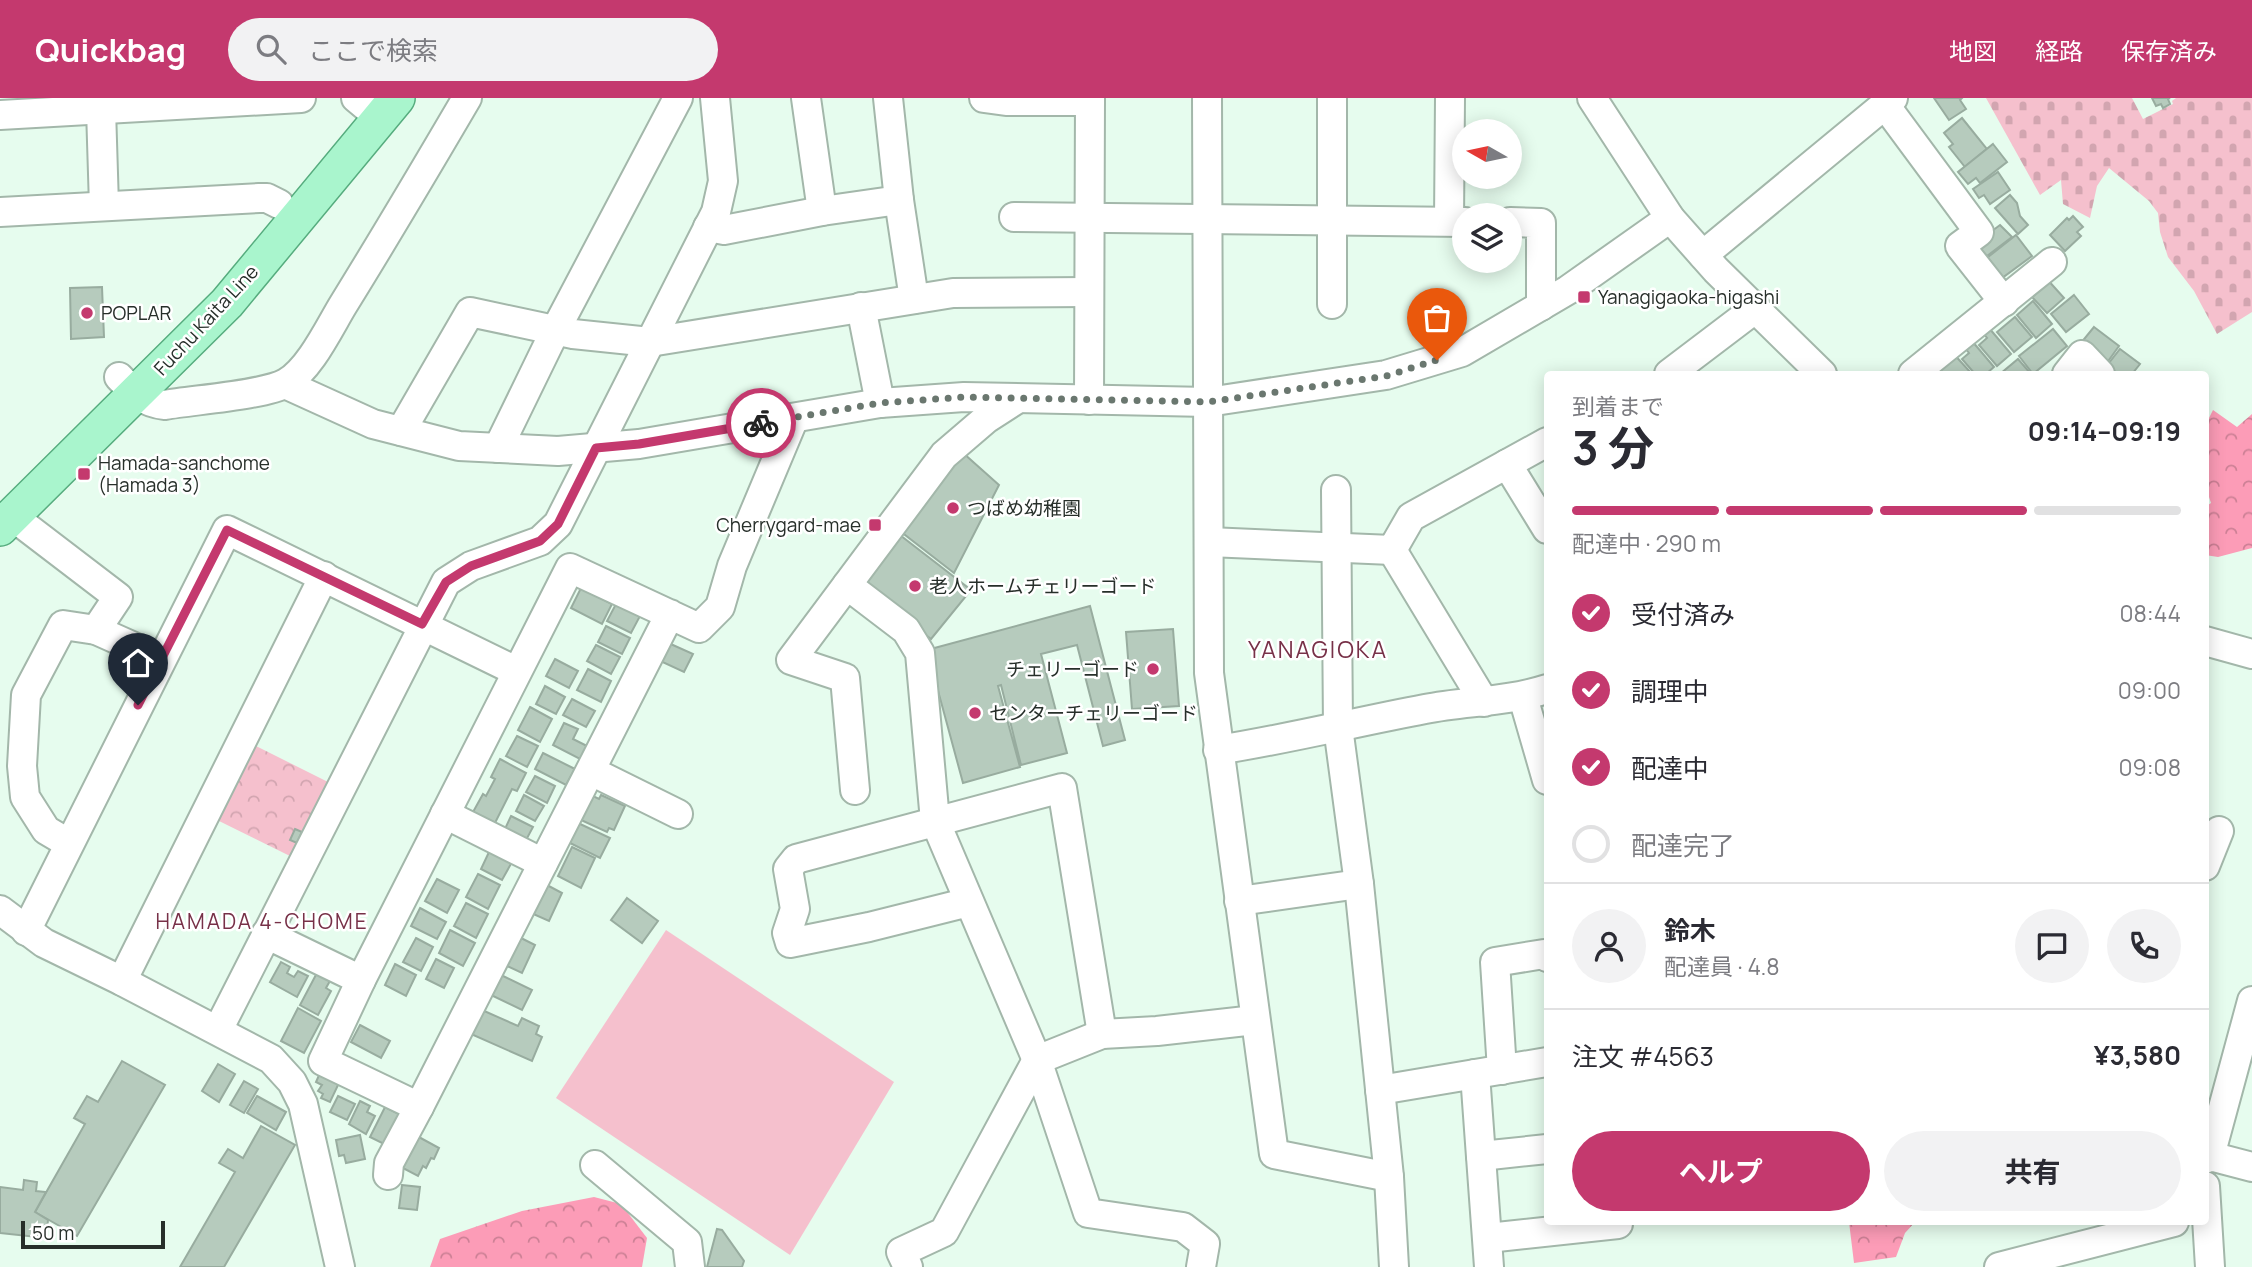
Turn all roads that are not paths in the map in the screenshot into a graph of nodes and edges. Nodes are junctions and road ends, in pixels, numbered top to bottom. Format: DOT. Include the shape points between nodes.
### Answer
graph roads {
  1 [pos="301,98"];
  2 [pos="467,98"];
  3 [pos="678,98"];
  4 [pos="715,98"];
  5 [pos="806,98"];
  6 [pos="888,98"];
  7 [pos="984,98"];
  8 [pos="1207,98"];
  9 [pos="1332,98"];
  10 [pos="1450,98"];
  11 [pos="1592,98"];
  12 [pos="1090,100"];
  13 [pos="1889,101"];
  14 [pos="158,102"];
  15 [pos="373,103"];
  16 [pos="101,109"];
  17 [pos="0,115"];
  18 [pos="899,200"];
  19 [pos="1456,203"];
  20 [pos="279,204"];
  21 [pos="104,206"];
  22 [pos="822,211"];
  23 [pos="0,212"];
  24 [pos="1014,217"];
  25 [pos="1090,217"];
  26 [pos="1208,218"];
  27 [pos="1670,218"];
  28 [pos="1333,220"];
  29 [pos="1452,221"];
  30 [pos="1522,222"];
  31 [pos="708,227"];
  32 [pos="1703,255"];
  33 [pos="2052,262"];
  34 [pos="1089,292"];
  35 [pos="914,299"];
  36 [pos="2004,302"];
  37 [pos="1332,304"];
  38 [pos="1541,306"];
  39 [pos="862,307"];
  40 [pos="1756,308"];
  41 [pos="555,331"];
  42 [pos="650,342"];
  43 [pos="1674,371"];
  44 [pos="1819,371"];
  45 [pos="1917,371"];
  46 [pos="2069,371"];
  47 [pos="2097,371"];
  48 [pos="285,384"];
  49 [pos="127,386"];
  50 [pos="1017,398"];
  51 [pos="1089,400"];
  52 [pos="1208,402"];
  53 [pos="880,403"];
  54 [pos="794,418"];
  55 [pos="401,431"];
  56 [pos="1544,444"];
  57 [pos="498,448"];
  58 [pos="596,448"];
  59 [pos="1507,464"];
  60 [pos="1336,490"];
  61 [pos="4,513"];
  62 [pos="1544,524"];
  63 [pos="1209,542"];
  64 [pos="1335,546"];
  65 [pos="1392,550"];
  66 [pos="324,576"];
  67 [pos="847,585"];
  68 [pos="670,614"];
  69 [pos="422,624"];
  70 [pos="96,629"];
  71 [pos="2209,642"];
  72 [pos="2252,654"];
  73 [pos="161,659"];
  74 [pos="516,671"];
  75 [pos="1535,693"];
  76 [pos="1484,702"];
  77 [pos="1338,727"];
  78 [pos="1218,750"];
  79 [pos="1544,758"];
  80 [pos="591,771"];
  81 [pos="855,790"];
  82 [pos="445,814"];
  83 [pos="678,814"];
  84 [pos="935,821"];
  85 [pos="2219,831"];
  86 [pos="68,843"];
  87 [pos="2209,856"];
  88 [pos="543,863"];
  89 [pos="1359,884"];
  90 [pos="1239,901"];
  91 [pos="969,902"];
  92 [pos="0,910"];
  93 [pos="26,930"];
  94 [pos="266,934"];
  95 [pos="1544,954"];
  96 [pos="122,981"];
  97 [pos="361,981"];
  98 [pos="2252,1001"];
  99 [pos="1255,1020"];
  100 [pos="218,1030"];
  101 [pos="1102,1034"];
  102 [pos="1037,1060"];
  103 [pos="2244,1061"];
  104 [pos="1544,1063"];
  105 [pos="1489,1072"];
  106 [pos="1380,1090"];
  107 [pos="419,1107"];
  108 [pos="1544,1149"];
  109 [pos="2209,1153"];
  110 [pos="1481,1156"];
  111 [pos="2209,1158"];
  112 [pos="595,1165"];
  113 [pos="2252,1167"];
  114 [pos="388,1175"];
  115 [pos="1389,1177"];
  116 [pos="2209,1220"];
  117 [pos="1609,1225"];
  118 [pos="2162,1225"];
  119 [pos="1488,1238"];
  120 [pos="2217,1264"];
  121 [pos="340,1267"];
  122 [pos="690,1267"];
  123 [pos="908,1267"];
  124 [pos="1201,1267"];
  125 [pos="1394,1267"];
  126 [pos="1489,1267"];
  127 [pos="1999,1267"];
  1 -- 14 [label="street"];
  2 -- 48 [label="street" via="313,353"];
  3 -- 41 [label="street"];
  4 -- 31 [label="street" via="723,181"];
  5 -- 22 [label="street"];
  6 -- 18 [label="street"];
  7 -- 12 [label="street"];
  8 -- 26 [label="street"];
  9 -- 28 [label="street"];
  10 -- 19 [label="street"];
  11 -- 27 [label="street"];
  12 -- 25 [label="street"];
  13 -- 32 [label="street"];
  13 -- 36 [label="street" via="1979,232 1960,246"];
  14 -- 16 [label="street"];
  15 -- 20 [label="main road, Fuchu Kaita Line"];
  15 -- 49 [label="main road, Fuchu Kaita Line" via="227,303"];
  16 -- 17 [label="street"];
  16 -- 21 [label="street"];
  18 -- 22 [label="street"];
  18 -- 35 [label="street"];
  20 -- 21 [label="street" via="259,198"];
  20 -- 49 [label="main road, Fuchu Kaita Line"];
  21 -- 23 [label="street"];
  22 -- 31 [label="street" via="724,230"];
  24 -- 25 [label="street"];
  25 -- 26 [label="street"];
  25 -- 34 [label="street"];
  26 -- 28 [label="street"];
  26 -- 52 [label="street"];
  27 -- 32 [label="street"];
  27 -- 38 [label="street"];
  28 -- 29 [label="street"];
  28 -- 37 [label="street"];
  30 -- 38 [label="street" via="1541,223"];
  31 -- 42 [label="street"];
  32 -- 40 [label="street"];
  33 -- 36 [label="street"];
  34 -- 35 [label="street" via="953,293"];
  34 -- 51 [label="street"];
  35 -- 39 [label="street"];
  36 -- 45 [label="street"];
  38 -- 52 [label="street" via="1462,352 1386,376"];
  39 -- 42 [label="street"];
  39 -- 53 [label="street"];
  40 -- 43 [label="street"];
  40 -- 44 [label="street"];
  41 -- 42 [label="street"];
  41 -- 55 [label="street" via="470,312"];
  41 -- 57 [label="street"];
  42 -- 58 [label="street"];
  46 -- 47 [label="street" via="2082,355"];
  48 -- 49 [label="street" via="165,405 151,403"];
  48 -- 55 [label="street" via="373,424"];
  49 -- 61 [label="main road, Fuchu Kaita Line"];
  50 -- 51 [label="street"];
  50 -- 53 [label="street"];
  50 -- 67 [label="street" via="944,455"];
  51 -- 52 [label="street"];
  52 -- 63 [label="street"];
  53 -- 54 [label="street"];
  54 -- 58 [label="street"];
  54 -- 68 [label="street" via="732,566 720,607 699,628"];
  55 -- 57 [label="street" via="459,446"];
  56 -- 59 [label="street"];
  57 -- 58 [label="street"];
  58 -- 69 [label="street" via="558,524 540,541 471,566 446,582"];
  59 -- 62 [label="street"];
  59 -- 65 [label="street" via="1411,517"];
  60 -- 64 [label="street"];
  61 -- 70 [label="street" via="118,597"];
  63 -- 64 [label="street"];
  63 -- 78 [label="street" via="1209,673"];
  64 -- 65 [label="street"];
  64 -- 77 [label="street"];
  65 -- 76 [label="street"];
  66 -- 69 [label="street"];
  66 -- 73 [label="street" via="227,530"];
  66 -- 96 [label="street"];
  67 -- 81 [label="street" via="791,660 845,678"];
  67 -- 84 [label="street" via="906,630 920,653"];
  68 -- 74 [label="street" via="570,568"];
  68 -- 80 [label="street"];
  69 -- 74 [label="street"];
  69 -- 94 [label="street"];
  70 -- 73 [label="street"];
  70 -- 86 [label="street" via="63,625 26,695 25,797 46,830"];
  71 -- 72 [label="street"];
  73 -- 86 [label="street"];
  74 -- 82 [label="street"];
  75 -- 76 [label="street"];
  75 -- 79 [label="street"];
  76 -- 77 [label="street"];
  77 -- 78 [label="street"];
  77 -- 89 [label="street"];
  78 -- 90 [label="street"];
  80 -- 83 [label="street"];
  80 -- 88 [label="street"];
  82 -- 88 [label="street"];
  82 -- 97 [label="street"];
  84 -- 91 [label="street"];
  84 -- 91 [label="street" via="796,859 788,869 795,909 787,933 790,943"];
  84 -- 101 [label="street" via="1062,788"];
  85 -- 87 [label="street"];
  86 -- 93 [label="street"];
  88 -- 107 [label="street"];
  89 -- 90 [label="street"];
  89 -- 106 [label="street"];
  90 -- 99 [label="street"];
  91 -- 102 [label="street"];
  92 -- 93 [label="street"];
  93 -- 96 [label="street"];
  94 -- 97 [label="street"];
  94 -- 100 [label="street"];
  95 -- 105 [label="street" via="1495,962"];
  96 -- 100 [label="street"];
  97 -- 107 [label="street" via="323,1061"];
  98 -- 103 [label="street"];
  99 -- 101 [label="street"];
  99 -- 115 [label="street" via="1274,1154"];
  100 -- 121 [label="street" via="271,1059 292,1082 303,1104"];
  101 -- 102 [label="street"];
  102 -- 123 [label="street" via="944,1232 901,1252"];
  102 -- 124 [label="street" via="1088,1213 1183,1227 1205,1244"];
  103 -- 109 [label="street"];
  104 -- 105 [label="street"];
  105 -- 106 [label="street"];
  105 -- 110 [label="street"];
  106 -- 115 [label="street"];
  107 -- 114 [label="street" via="389,1163"];
  108 -- 110 [label="street"];
  110 -- 119 [label="street"];
  111 -- 113 [label="street"];
  112 -- 122 [label="street" via="687,1242"];
  115 -- 125 [label="street"];
  116 -- 120 [label="street"];
  117 -- 119 [label="street"];
  118 -- 127 [label="street"];
  119 -- 126 [label="street"];
}
